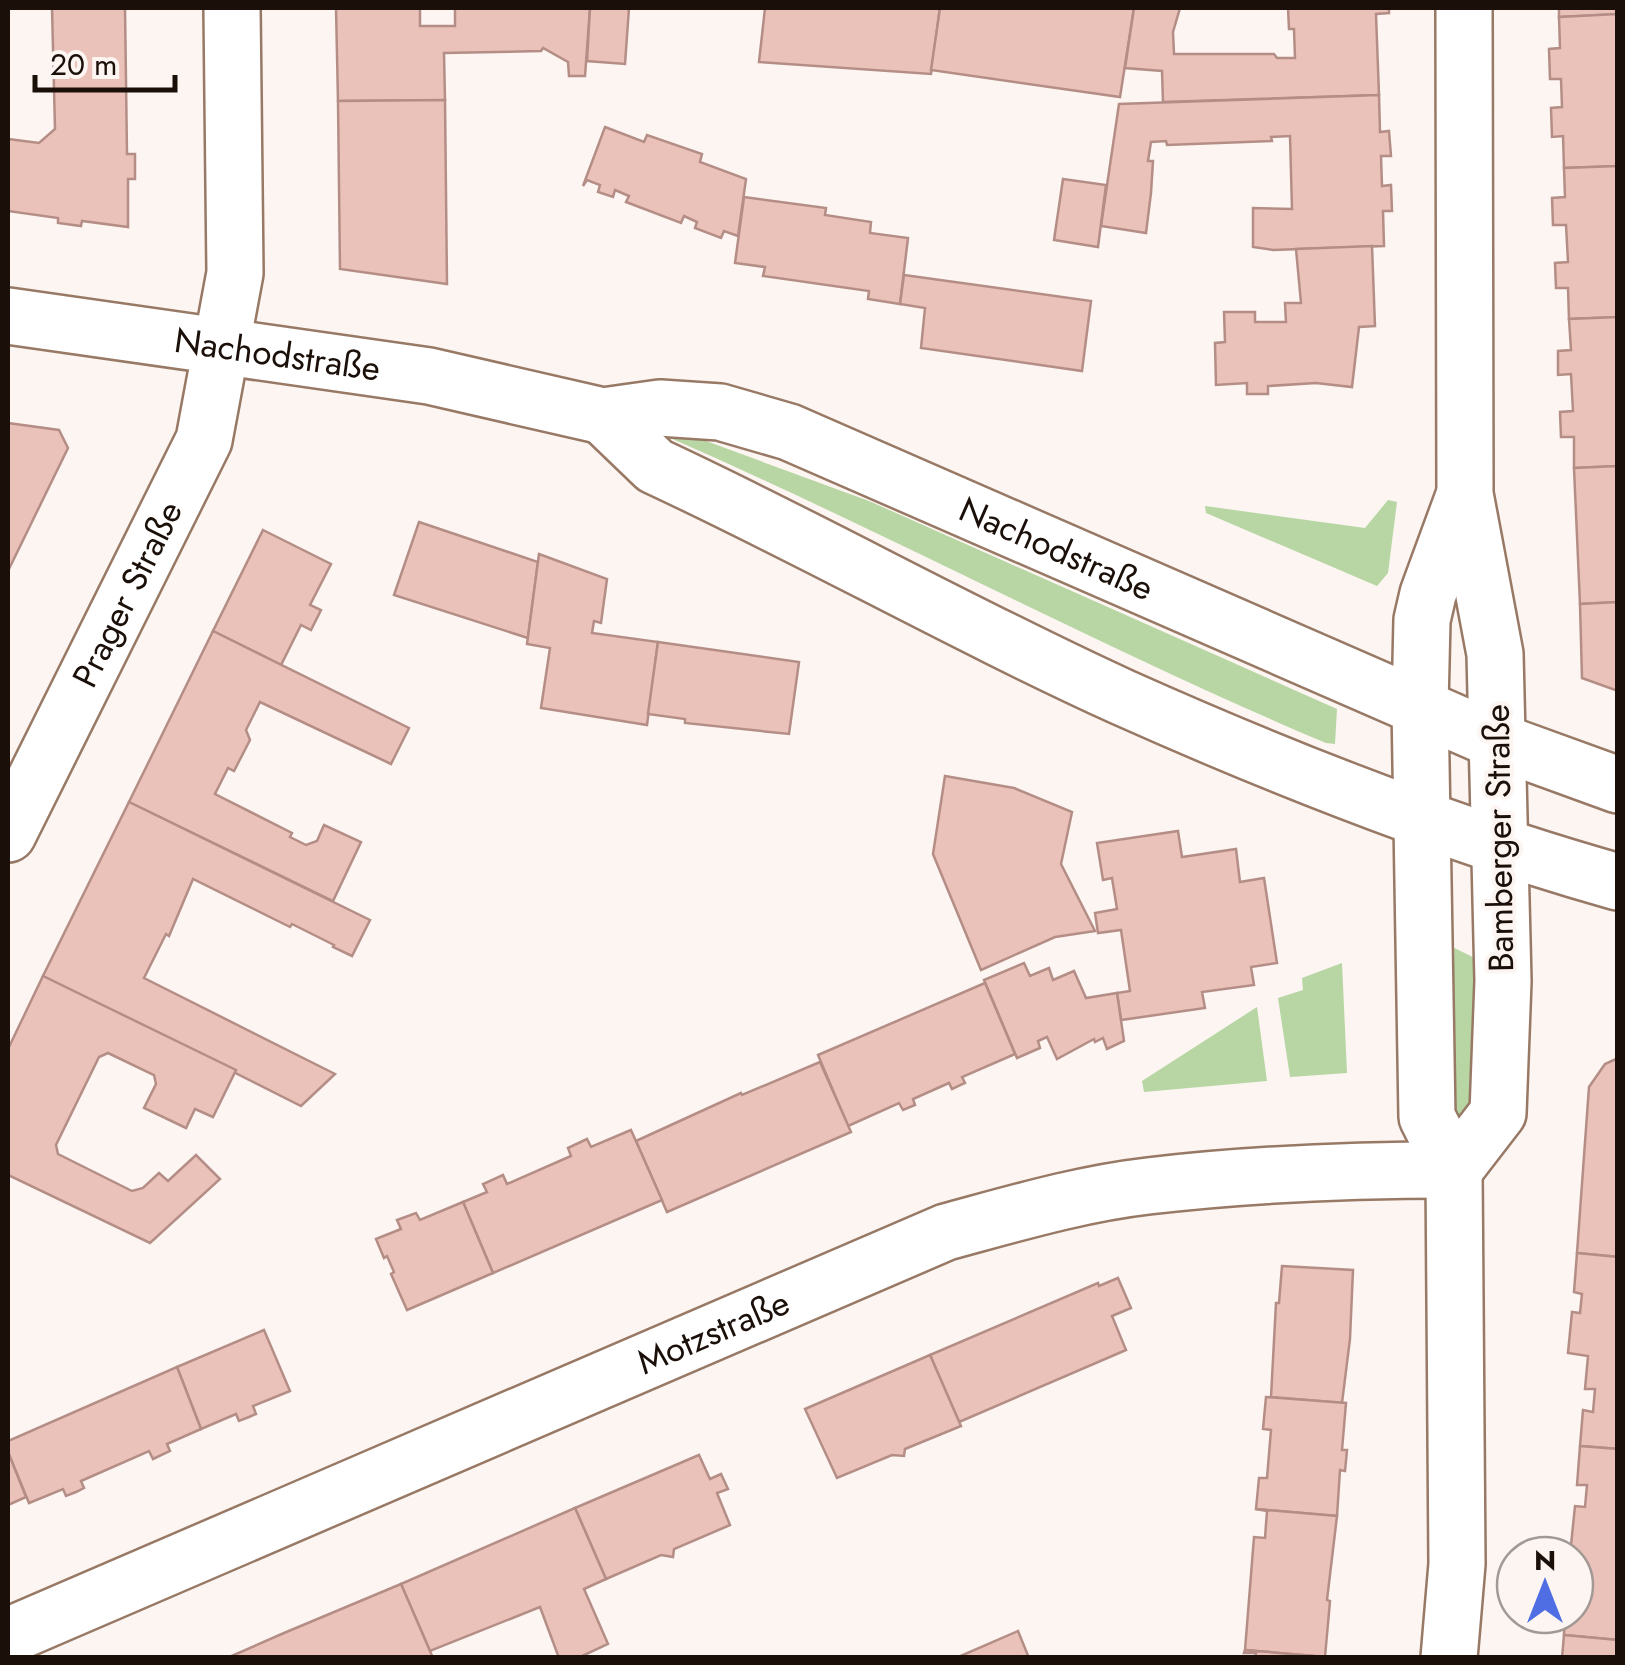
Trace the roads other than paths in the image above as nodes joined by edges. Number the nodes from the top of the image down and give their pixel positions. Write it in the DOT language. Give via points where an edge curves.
graph roads {
  1 [pos="232,8"];
  2 [pos="1464,8"];
  3 [pos="8,316"];
  4 [pos="221,346"];
  5 [pos="604,416"];
  6 [pos="1466,494"];
  7 [pos="1420,705"];
  8 [pos="1497,740"];
  9 [pos="1618,785"];
  10 [pos="1424,820"];
  11 [pos="8,834"];
  12 [pos="1502,847"];
  13 [pos="1618,882"];
  14 [pos="1454,1170"];
  15 [pos="8,1636"];
  16 [pos="1449,1658"];
  1 -- 4 [label="street, Prager Straße" via="235,273"];
  2 -- 6 [label="street, Bamberger Straße"];
  3 -- 4 [label="street, Nachodstraße"];
  4 -- 5 [label="street, Nachodstraße" via="429,376"];
  4 -- 11 [label="street, Prager Straße" via="204,440"];
  5 -- 7 [label="street, Nachodstraße" via="660,408 720,412 789,432"];
  5 -- 10 [label="street" via="654,466 1121,696"];
  6 -- 7 [label="street, Bamberger Straße" via="1422,620"];
  6 -- 8 [label="street, Bamberger Straße" via="1495,654"];
  7 -- 8 [label="street, Nachodstraße"];
  7 -- 10 [label="street, Bamberger Straße"];
  8 -- 9 [label="street, Nachodstraße"];
  8 -- 12 [label="street, Bamberger Straße"];
  10 -- 12 [label="street"];
  10 -- 14 [label="street, Bamberger Straße" via="1427,1116"];
  12 -- 13 [label="street"];
  12 -- 14 [label="street, Bamberger Straße" via="1498,1112"];
  14 -- 15 [label="street, Motzstraße" via="1147,1186 946,1232"];
  14 -- 16 [label="street, Bamberger Straße" via="1457,1564"];
}
